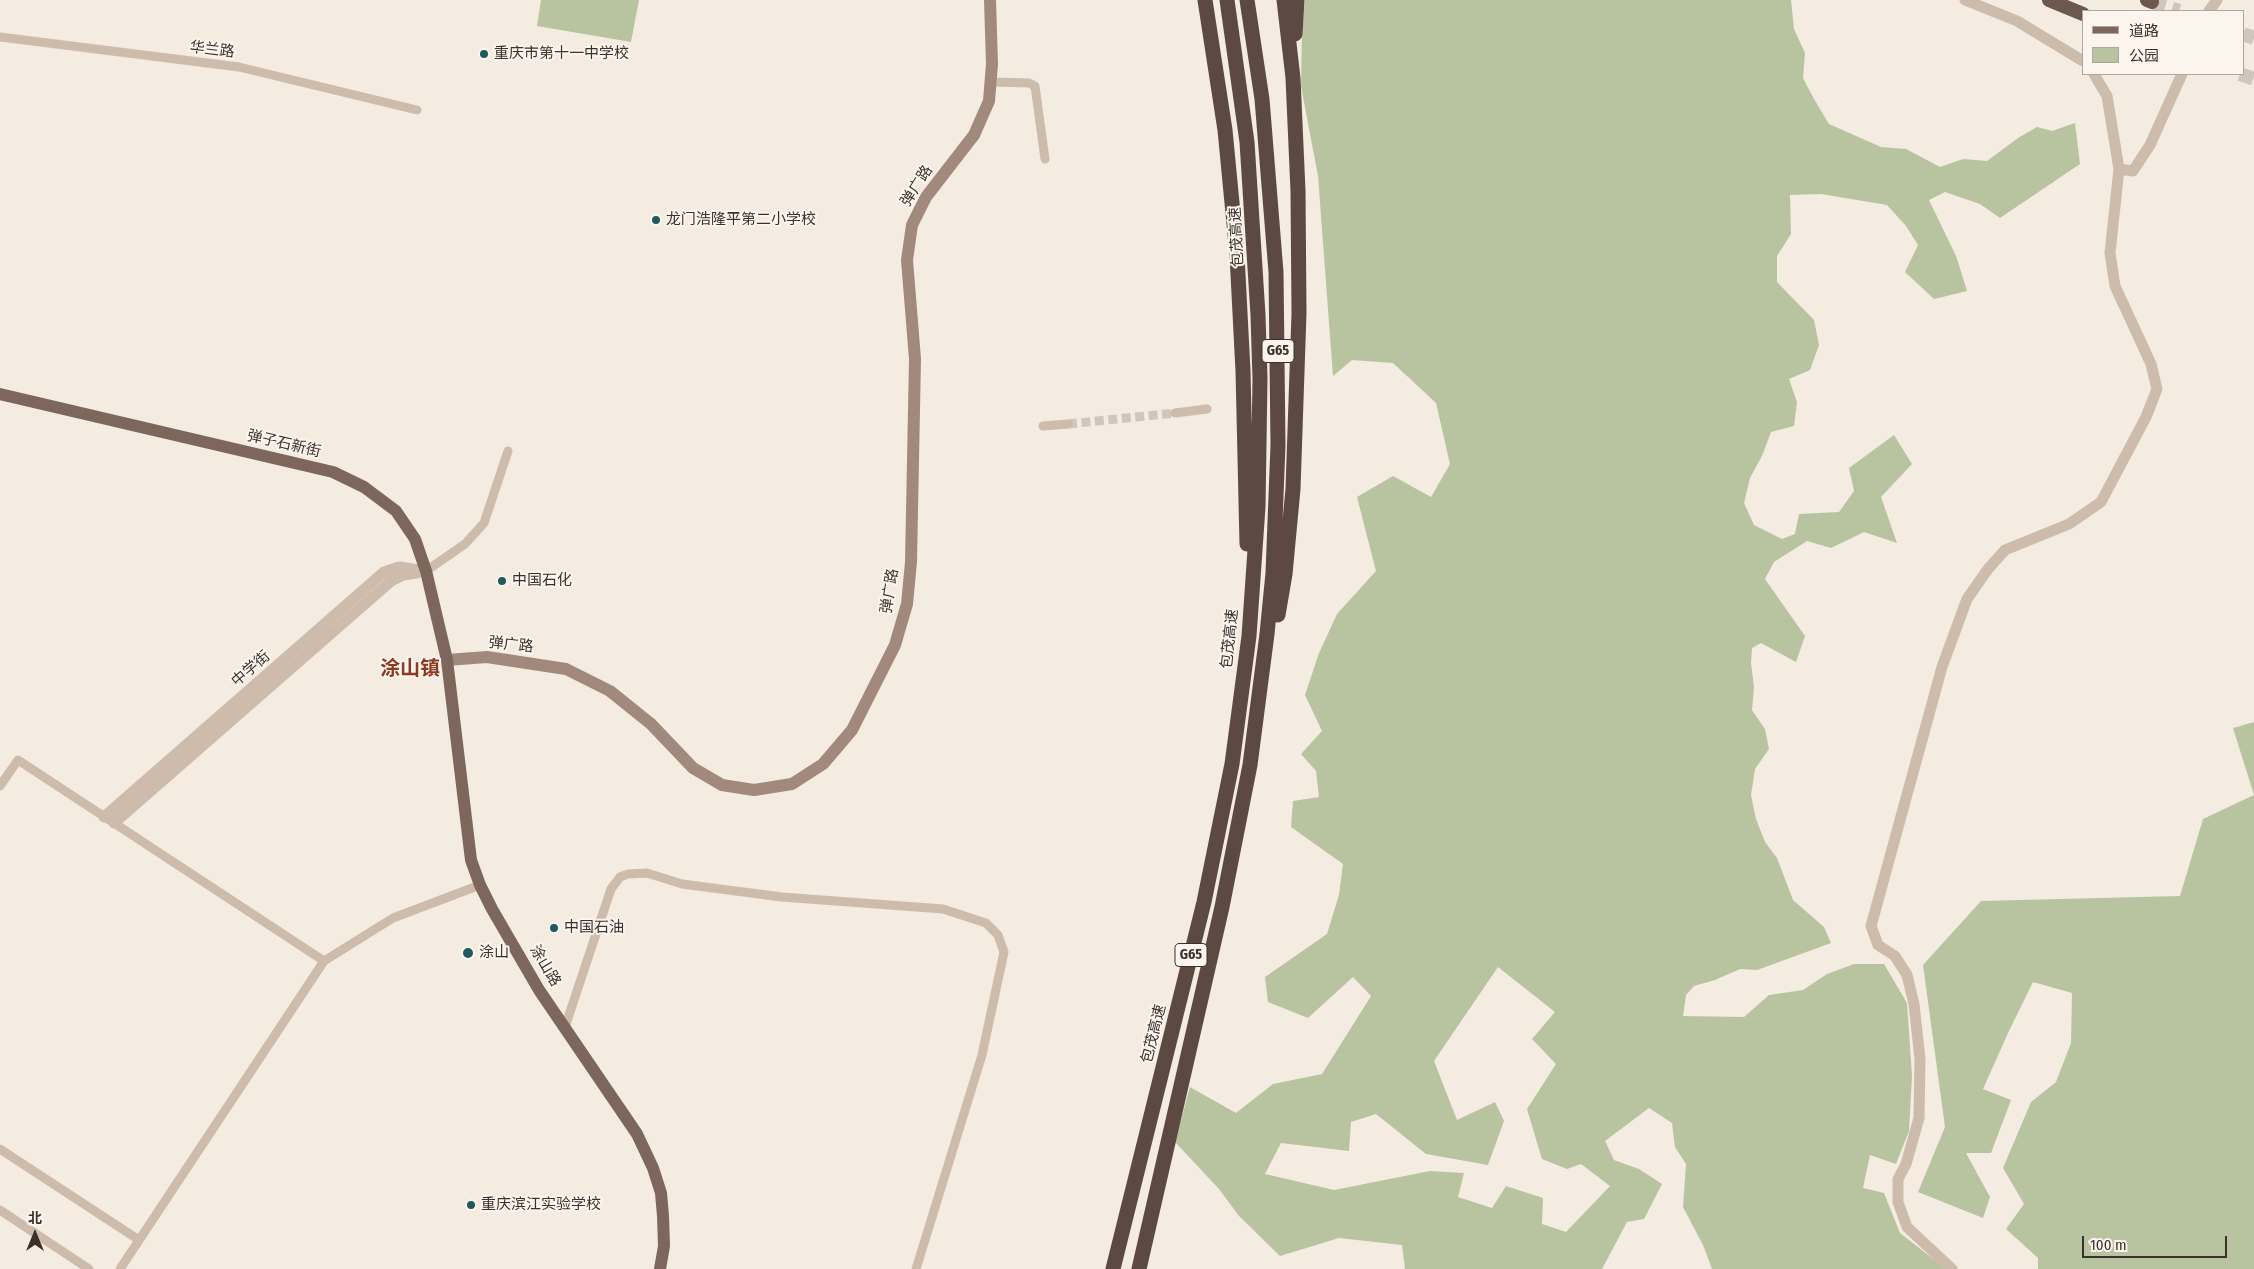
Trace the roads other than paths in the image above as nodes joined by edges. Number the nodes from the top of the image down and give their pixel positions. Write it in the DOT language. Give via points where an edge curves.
graph roads {
  1 [pos="990,0"];
  2 [pos="1204,0"];
  3 [pos="1227,0"];
  4 [pos="1247,0"];
  5 [pos="1284,0"];
  6 [pos="1297,0"];
  7 [pos="1965,0"];
  8 [pos="2049,0"];
  9 [pos="2082,14"];
  10 [pos="0,37"];
  11 [pos="2082,61"];
  12 [pos="2095,75"];
  13 [pos="2182,75"];
  14 [pos="1293,78"];
  15 [pos="991,82"];
  16 [pos="417,110"];
  17 [pos="1045,159"];
  18 [pos="2119,169"];
  19 [pos="0,394"];
  20 [pos="1207,409"];
  21 [pos="1175,412"];
  22 [pos="1068,424"];
  23 [pos="1043,426"];
  24 [pos="508,451"];
  25 [pos="426,571"];
  26 [pos="1249,636"];
  27 [pos="447,660"];
  28 [pos="1259,702"];
  29 [pos="0,786"];
  30 [pos="109,820"];
  31 [pos="480,885"];
  32 [pos="324,961"];
  33 [pos="565,1027"];
  34 [pos="0,1149"];
  35 [pos="0,1210"];
  36 [pos="138,1240"];
  37 [pos="89,1269"];
  38 [pos="120,1269"];
  39 [pos="660,1269"];
  40 [pos="916,1269"];
  41 [pos="1113,1269"];
  42 [pos="1139,1269"];
  43 [pos="1952,1269"];
  1 -- 15 [label="main road, 弹广路"];
  2 -- 26 [label="highway" via="1225,130 1233,207 1241,324"];
  3 -- 26 [label="highway, 包茂高速 / G65" via="1248,151 1258,315 1258,507"];
  4 -- 28 [label="highway, G65" via="1262,99 1270,186 1278,358 1276,522"];
  5 -- 14 [label="highway"];
  6 -- 14 [label="highway"];
  7 -- 11 [label="street" via="2016,21"];
  8 -- 9 [label="highway"];
  10 -- 16 [label="street, 华兰路" via="238,67"];
  12 -- 18 [label="street" via="2108,96"];
  13 -- 18 [label="street" via="2150,145 2133,171"];
  14 -- 28 [label="highway" via="1299,265 1294,480 1285,574"];
  15 -- 17 [label="street" via="1035,86"];
  15 -- 27 [label="main road, 弹广路" via="989,101 974,134 926,197 912,225 907,260 915,359 911,562 907,604 895,645 852,730 823,764 792,784 754,790 722,785 693,768 650,724 610,691 566,669 487,657"];
  18 -- 43 [label="street" via="2110,253 2115,286 2151,364 2156,389 2146,417 2101,502 2069,524 2005,550 1988,568 1967,600 1942,667 1871,926 1878,945 1895,956 1907,975 1920,1059 1919,1118 1906,1164 1898,1179 1898,1202 1907,1227"];
  19 -- 25 [label="main road, 弹子石新街" via="333,472 364,487 396,511 415,539"];
  20 -- 21 [label="street"];
  22 -- 23 [label="street"];
  24 -- 25 [label="street" via="484,523 465,544"];
  25 -- 27 [label="main road, 弹子石新街"];
  25 -- 30 [label="street, 中学街" via="399,567 384,572"];
  26 -- 41 [label="highway, 包茂高速 / G65" via="1232,764 1204,902"];
  27 -- 31 [label="main road, 涂山路" via="471,860"];
  28 -- 42 [label="highway, G65" via="1222,907"];
  29 -- 30 [label="street" via="18,760"];
  30 -- 32 [label="street"];
  31 -- 32 [label="street" via="393,918"];
  31 -- 33 [label="main road, 涂山路" via="539,990"];
  32 -- 36 [label="street"];
  33 -- 39 [label="main road, 涂山路" via="637,1134 653,1168 661,1192 663,1216 664,1246"];
  33 -- 40 [label="street" via="611,889 620,877 628,874 647,873 682,884 782,897 943,909 986,923 998,935 1004,952 982,1055"];
  34 -- 36 [label="street"];
  35 -- 37 [label="street"];
  36 -- 38 [label="street"];
}
